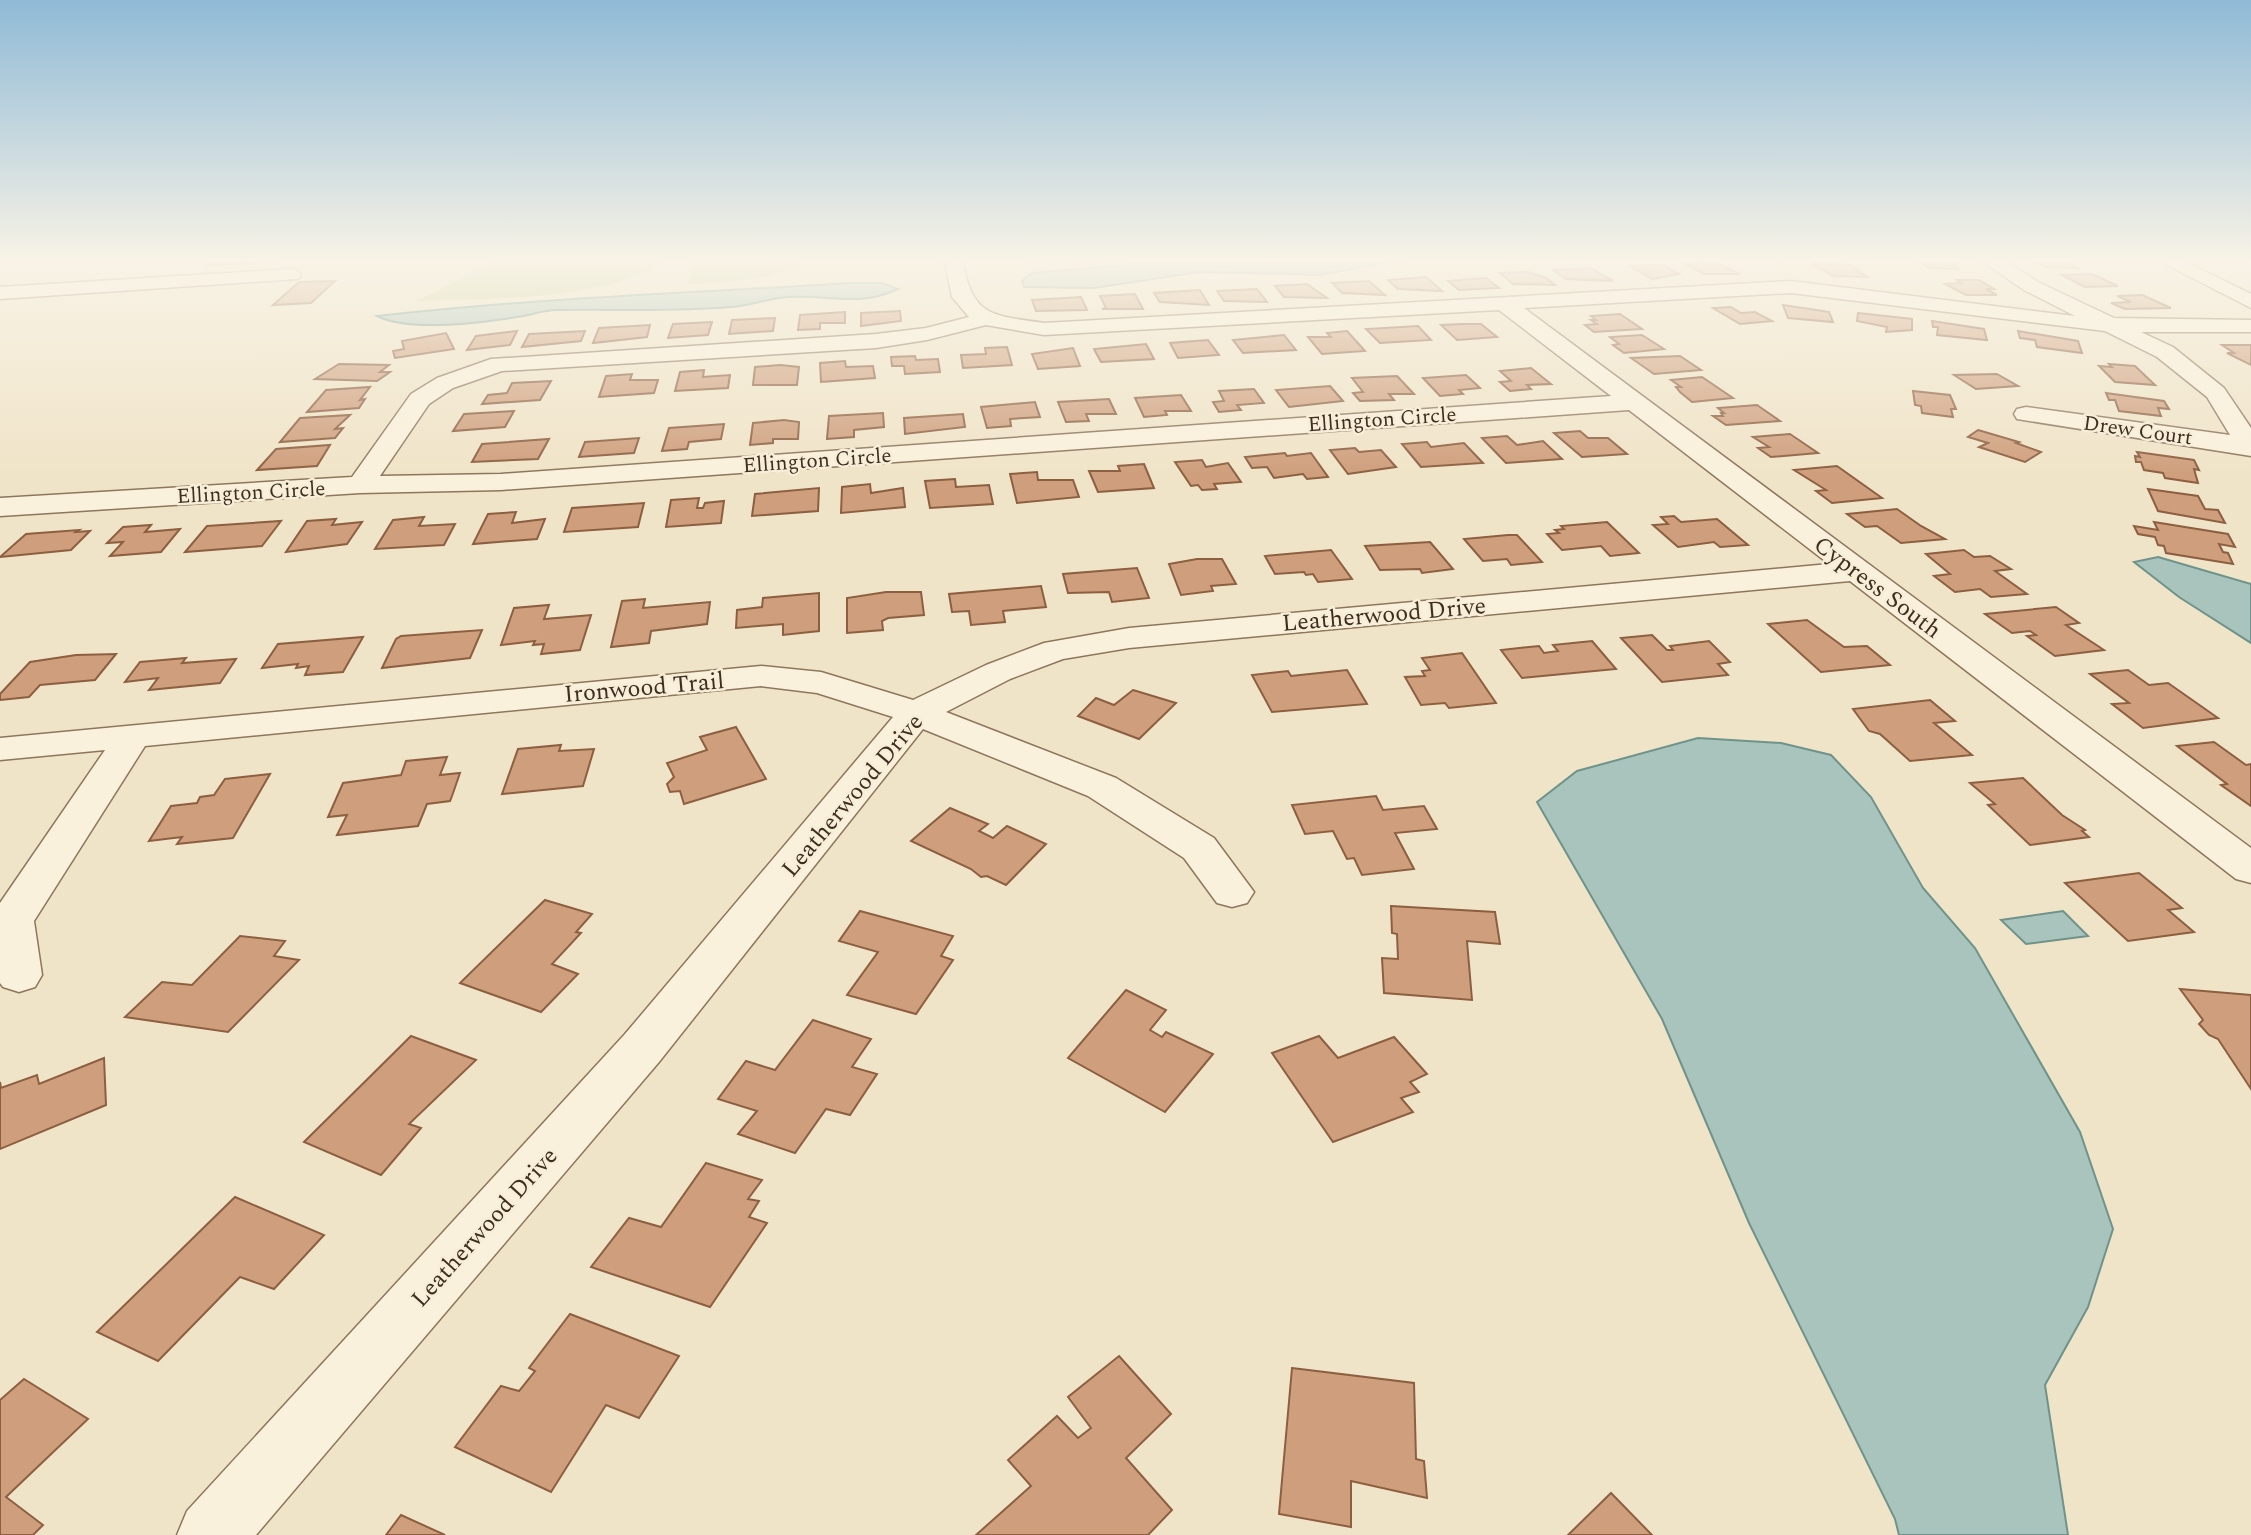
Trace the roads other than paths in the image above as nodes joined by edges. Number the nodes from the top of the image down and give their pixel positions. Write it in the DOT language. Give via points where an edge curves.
graph roads {
  1 [pos="940,331"];
  2 [pos="1541,331"];
  3 [pos="2126,331"];
  4 [pos="1633,402"];
  5 [pos="2026,414"];
  6 [pos="2250,447"];
  7 [pos="360,485"];
  8 [pos="0,507"];
  9 [pos="1857,571"];
  10 [pos="916,713"];
  11 [pos="134,735"];
  12 [pos="0,749"];
  13 [pos="2251,869"];
  14 [pos="1232,892"];
  15 [pos="19,975"];
  16 [pos="211,1535"];
  1 -- 7 [label="street" via="876,341 499,364 462,361 429,373 428,379 445,383 421,400"];
  2 -- 4 [label="street, Cypress South"];
  3 -- 6 [label="street" via="2202,379"];
  4 -- 7 [label="street, Ellington Circle" via="500,482"];
  4 -- 9 [label="street, Cypress South"];
  5 -- 6 [label="street, Drew Court"];
  7 -- 8 [label="street, Ellington Circle"];
  9 -- 10 [label="street, Leatherwood Drive" via="1129,638 1056,650 998,672"];
  9 -- 13 [label="street, Cypress South"];
  10 -- 11 [label="street, Ironwood Trail" via="821,683 761,676"];
  10 -- 14 [label="street, Ironwood Trail" via="1102,787 1199,848"];
  10 -- 16 [label="street, Leatherwood Drive" via="642,1048"];
  11 -- 12 [label="street, Ironwood Trail"];
  11 -- 15 [label="street" via="12,919"];
}
